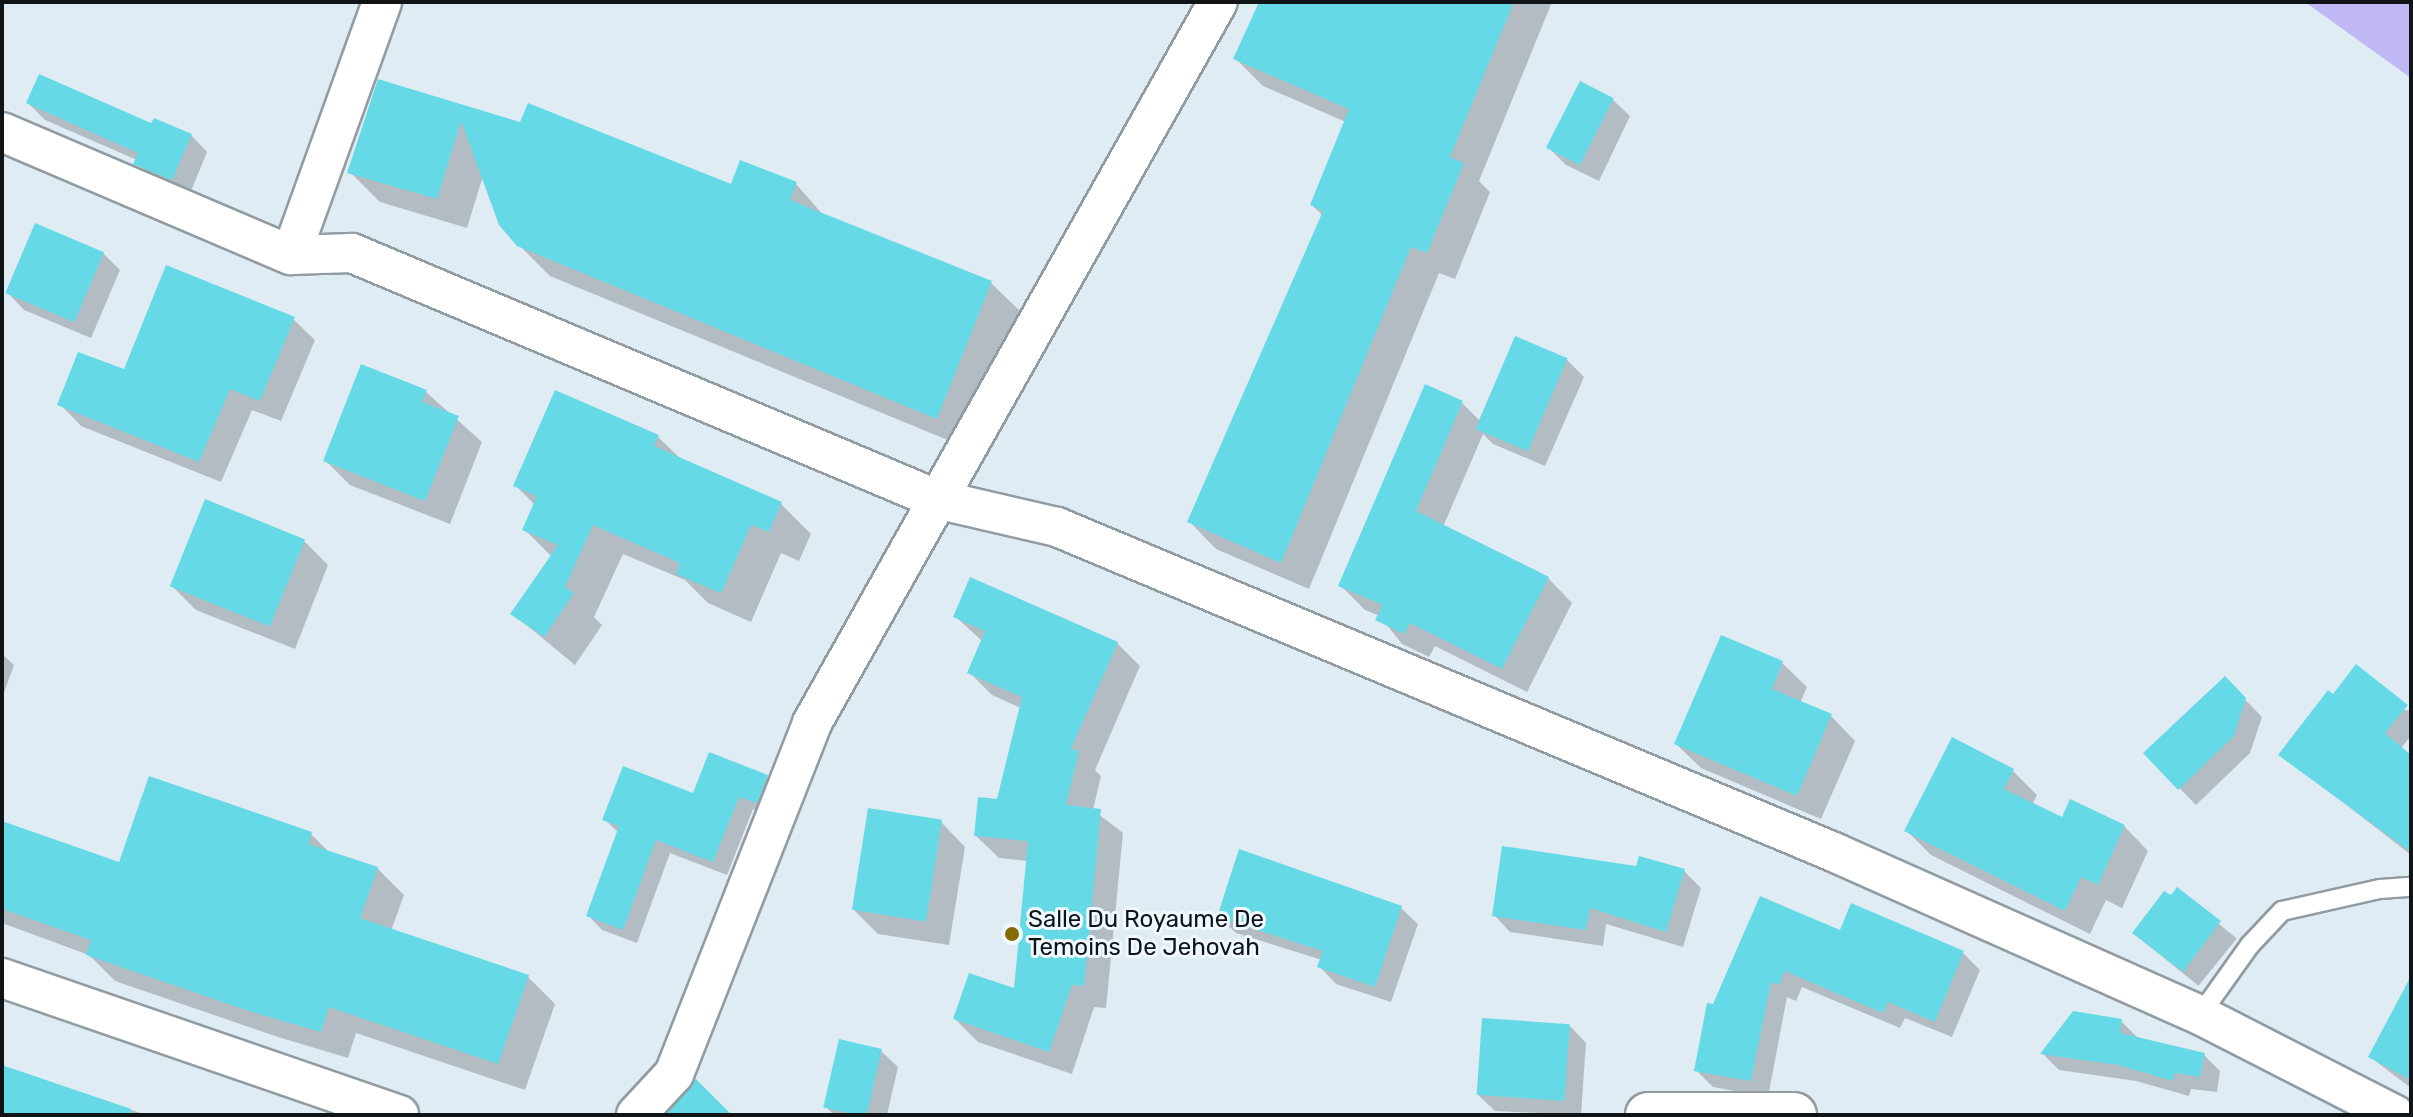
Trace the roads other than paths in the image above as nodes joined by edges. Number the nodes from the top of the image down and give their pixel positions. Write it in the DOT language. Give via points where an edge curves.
graph roads {
  1 [pos="382,2"];
  2 [pos="1218,2"];
  3 [pos="2,132"];
  4 [pos="291,255"];
  5 [pos="936,499"];
  6 [pos="2411,887"];
  7 [pos="2,978"];
  8 [pos="2200,1015"];
  9 [pos="399,1115"];
  10 [pos="636,1115"];
  11 [pos="1648,1115"];
  12 [pos="1794,1115"];
  13 [pos="2395,1115"];
  1 -- 4 [label="street"];
  2 -- 5 [label="street"];
  3 -- 4 [label="street"];
  4 -- 5 [label="street" via="352,253"];
  5 -- 8 [label="street" via="1057,527 1836,853"];
  5 -- 10 [label="street" via="812,723 674,1074"];
  6 -- 8 [label="lane" via="2282,911 2250,945"];
  7 -- 9 [label="street"];
  8 -- 13 [label="street"];
  11 -- 12 [label="highway"];
}
